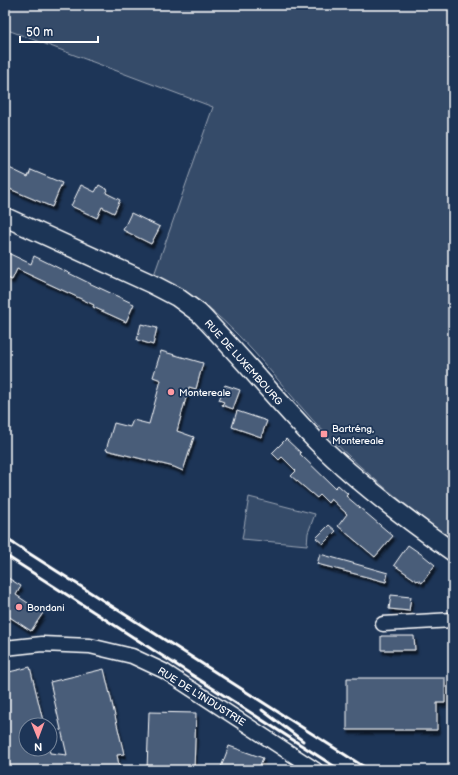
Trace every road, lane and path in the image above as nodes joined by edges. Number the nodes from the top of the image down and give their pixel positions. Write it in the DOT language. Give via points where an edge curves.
graph roads {
  1 [pos="5,217"];
  2 [pos="453,552"];
  3 [pos="453,620"];
  4 [pos="383,624"];
  5 [pos="5,648"];
  6 [pos="316,770"];
  1 -- 2 [label="main road, RUE DE LUXEMBOURG" via="152,284 199,312 318,443 408,521"];
  3 -- 4 [label="street"];
  5 -- 6 [label="street, RUE DE L'INDUSTRIE" via="42,644 90,646 132,656 164,670"];
}
